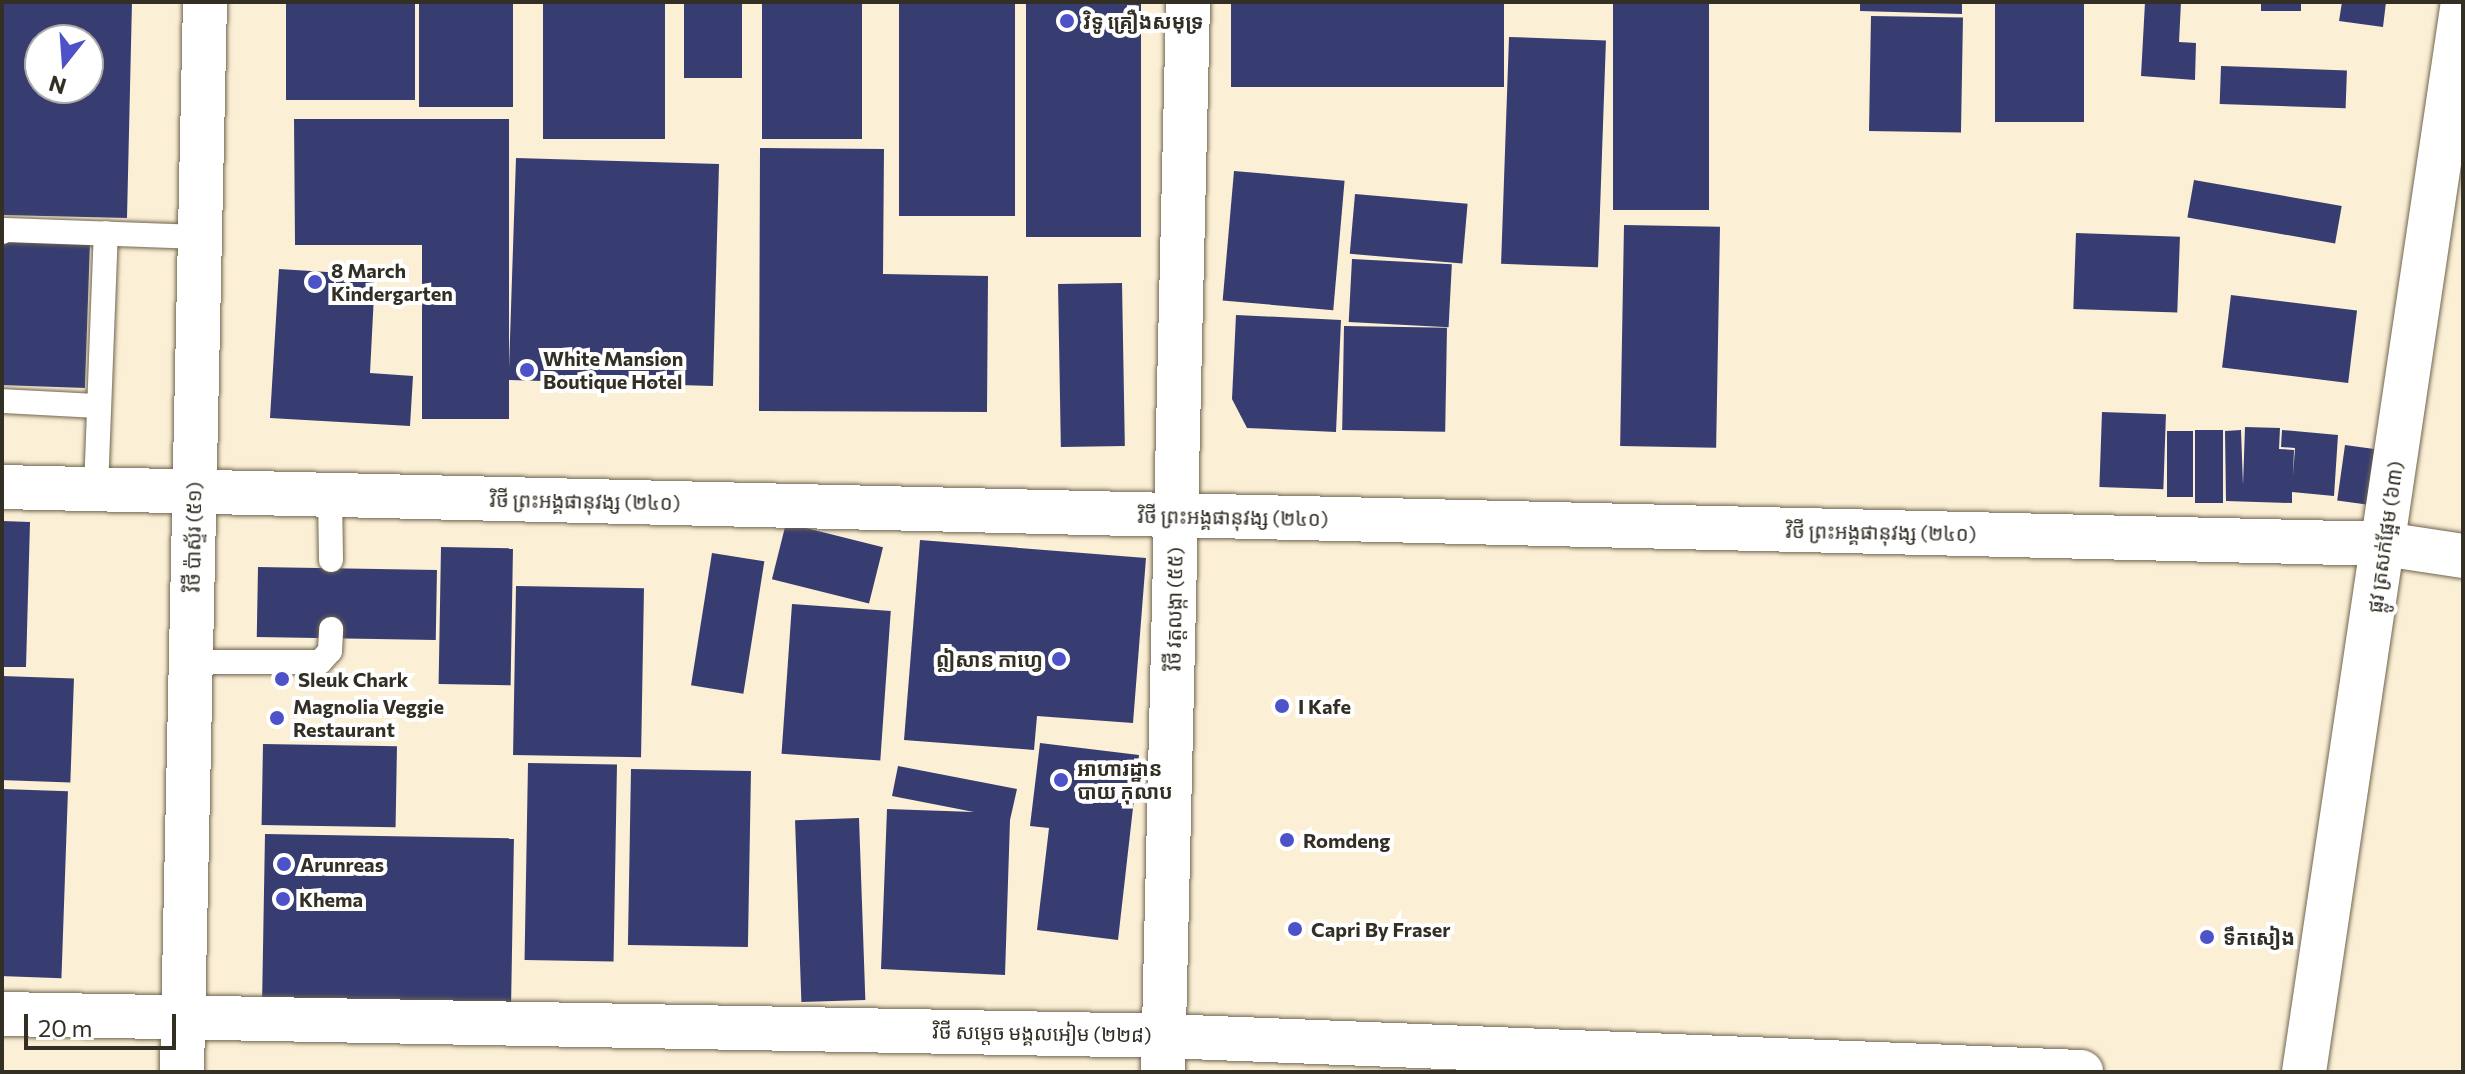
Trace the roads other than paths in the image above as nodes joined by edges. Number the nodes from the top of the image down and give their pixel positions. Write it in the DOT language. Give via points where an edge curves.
graph roads {
  1 [pos="205,2"];
  2 [pos="1188,2"];
  3 [pos="2463,2"];
  4 [pos="2,232"];
  5 [pos="106,233"];
  6 [pos="200,237"];
  7 [pos="2,401"];
  8 [pos="99,406"];
  9 [pos="2,487"];
  10 [pos="96,489"];
  11 [pos="194,491"];
  12 [pos="330,495"];
  13 [pos="1176,515"];
  14 [pos="2384,544"];
  15 [pos="2463,556"];
  16 [pos="331,560"];
  17 [pos="331,629"];
  18 [pos="191,662"];
  19 [pos="2,1014"];
  20 [pos="183,1018"];
  21 [pos="1163,1054"];
  22 [pos="182,1072"];
  23 [pos="2081,1072"];
  24 [pos="2304,1072"];
  1 -- 6 [label="street, វិថី ប៉ាស្ទ័រ (៥១)"];
  2 -- 13 [label="street, វិថី វត្តលង្កា (៥៥)"];
  3 -- 14 [label="street, ផ្លូវ ត្រសក់ផ្អែម (៦៣)"];
  4 -- 5 [label="lane"];
  5 -- 6 [label="lane"];
  5 -- 8 [label="lane"];
  6 -- 11 [label="street, វិថី ប៉ាស្ទ័រ (៥១)"];
  7 -- 8 [label="lane"];
  8 -- 10 [label="lane"];
  9 -- 10 [label="street, វិថី ព្រះអង្គផានុវង្ស (២៤០)"];
  10 -- 11 [label="street, វិថី ព្រះអង្គផានុវង្ស (២៤០)"];
  11 -- 12 [label="street, វិថី ព្រះអង្គផានុវង្ស (២៤០)"];
  11 -- 18 [label="street, វិថី ប៉ាស្ទ័រ (៥១)"];
  12 -- 13 [label="street, វិថី ព្រះអង្គផានុវង្ស (២៤០)"];
  12 -- 16 [label="lane"];
  13 -- 14 [label="street, វិថី ព្រះអង្គផានុវង្ស (២៤០)"];
  13 -- 21 [label="street, វិថី វត្តលង្កា (៥៥)"];
  14 -- 15 [label="street, វិថី ព្រះអង្គផានុវង្ស (២៤០)"];
  14 -- 24 [label="street, ផ្លូវ ត្រសក់ផ្អែម (៦៣)"];
  17 -- 18 [label="lane" via="330,651 320,662"];
  18 -- 20 [label="street, វិថី ប៉ាស្ទ័រ (៥១)"];
  19 -- 20 [label="street, វិថី សម្តេច មង្គលអៀម (២២៨)"];
  20 -- 21 [label="street, វិថី សម្តេច មង្គលអៀម (២២៨)"];
  20 -- 22 [label="street, វិថី ប៉ាស្ទ័រ (៥១)"];
  21 -- 23 [label="street, វិថី សម្តេច មង្គលអៀម (២២៨)"];
}
